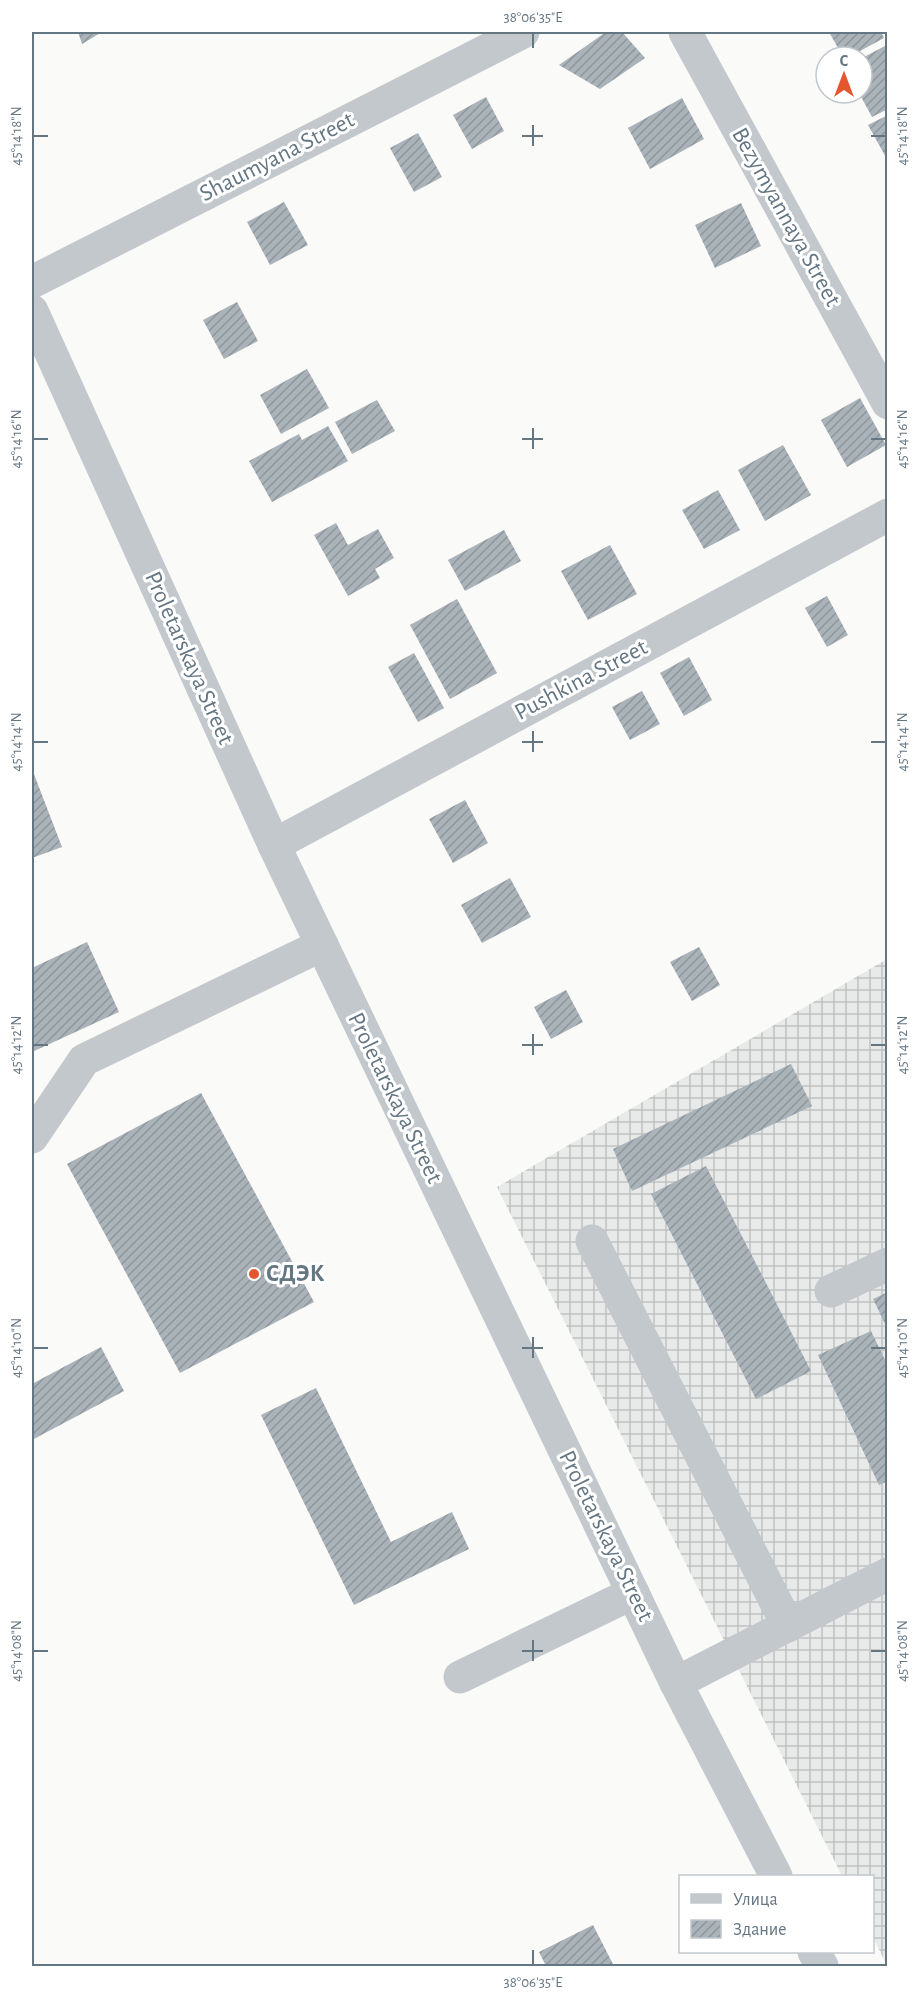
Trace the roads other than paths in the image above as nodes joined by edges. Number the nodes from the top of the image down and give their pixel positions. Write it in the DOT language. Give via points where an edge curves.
graph roads {
  1 [pos="523,32"];
  2 [pos="685,32"];
  3 [pos="32,282"];
  4 [pos="32,311"];
  5 [pos="888,403"];
  6 [pos="888,516"];
  7 [pos="274,845"];
  8 [pos="322,945"];
  9 [pos="32,1137"];
  10 [pos="592,1240"];
  11 [pos="888,1264"];
  12 [pos="831,1291"];
  13 [pos="888,1574"];
  14 [pos="633,1593"];
  15 [pos="788,1626"];
  16 [pos="460,1677"];
  17 [pos="676,1683"];
  18 [pos="775,1875"];
  1 -- 3 [label="street, Shaumyana Street"];
  2 -- 5 [label="street, Bezymyannaya Street"];
  4 -- 7 [label="street, Proletarskaya Street"];
  6 -- 7 [label="street, Pushkina Street"];
  7 -- 8 [label="street, Proletarskaya Street"];
  8 -- 9 [label="street" via="84,1060"];
  8 -- 14 [label="street, Proletarskaya Street"];
  10 -- 15 [label="street"];
  11 -- 12 [label="street"];
  13 -- 15 [label="street"];
  14 -- 16 [label="street"];
  14 -- 17 [label="street, Proletarskaya Street"];
  15 -- 17 [label="street"];
  17 -- 18 [label="street, Proletarskaya Street"];
}
